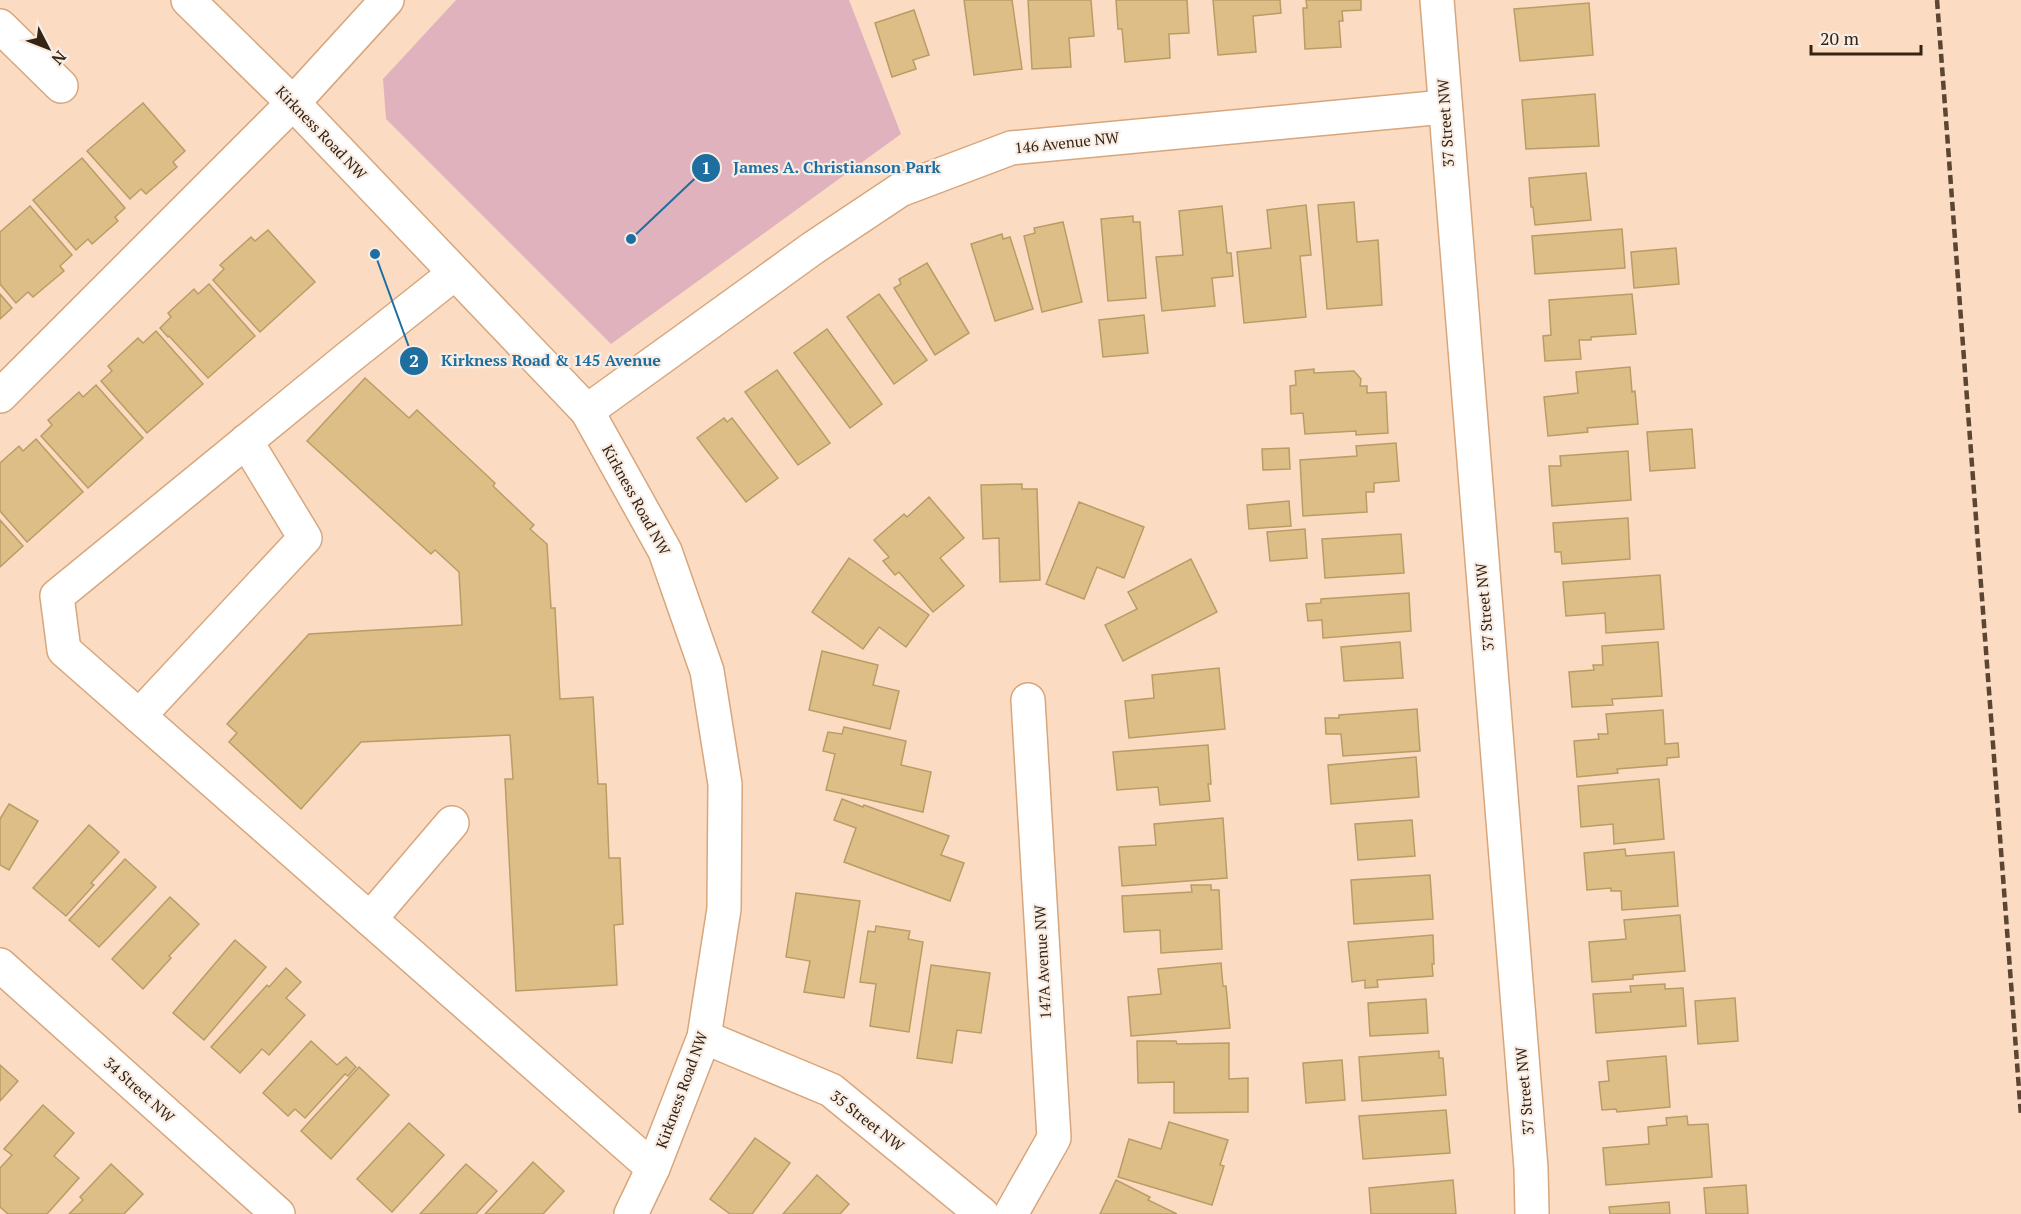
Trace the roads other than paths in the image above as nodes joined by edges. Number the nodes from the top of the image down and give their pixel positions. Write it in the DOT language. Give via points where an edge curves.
graph roads {
  1 [pos="188,0"];
  2 [pos="387,0"];
  3 [pos="1437,0"];
  4 [pos="0,26"];
  5 [pos="61,86"];
  6 [pos="293,104"];
  7 [pos="1444,107"];
  8 [pos="455,273"];
  9 [pos="0,396"];
  10 [pos="587,411"];
  11 [pos="246,441"];
  12 [pos="1028,700"];
  13 [pos="140,716"];
  14 [pos="452,823"];
  15 [pos="370,919"];
  16 [pos="0,965"];
  17 [pos="704,1037"];
  18 [pos="653,1168"];
  19 [pos="278,1214"];
  20 [pos="631,1214"];
  21 [pos="982,1214"];
  22 [pos="1011,1214"];
  23 [pos="1532,1214"];
  1 -- 6 [label="street, Kirkness Road NW"];
  2 -- 6 [label="street"];
  3 -- 7 [label="street, 37 Street NW"];
  4 -- 5 [label="street"];
  6 -- 8 [label="street, Kirkness Road NW"];
  6 -- 9 [label="street"];
  7 -- 10 [label="street, 146 Avenue NW" via="1011,148 900,190"];
  7 -- 23 [label="street, 37 Street NW"];
  8 -- 10 [label="street, Kirkness Road NW"];
  8 -- 11 [label="street"];
  10 -- 17 [label="street, Kirkness Road NW" via="666,551 707,671 725,784 724,897"];
  11 -- 13 [label="street" via="305,538"];
  11 -- 13 [label="street" via="57,596 64,650"];
  12 -- 22 [label="street, 147A Avenue NW" via="1054,1138"];
  13 -- 15 [label="street"];
  14 -- 15 [label="street"];
  15 -- 18 [label="street"];
  16 -- 19 [label="street, 34 Street NW"];
  17 -- 18 [label="street, Kirkness Road NW"];
  17 -- 21 [label="street, 35 Street NW" via="831,1090"];
  18 -- 20 [label="street, Kirkness Road NW"];
}
